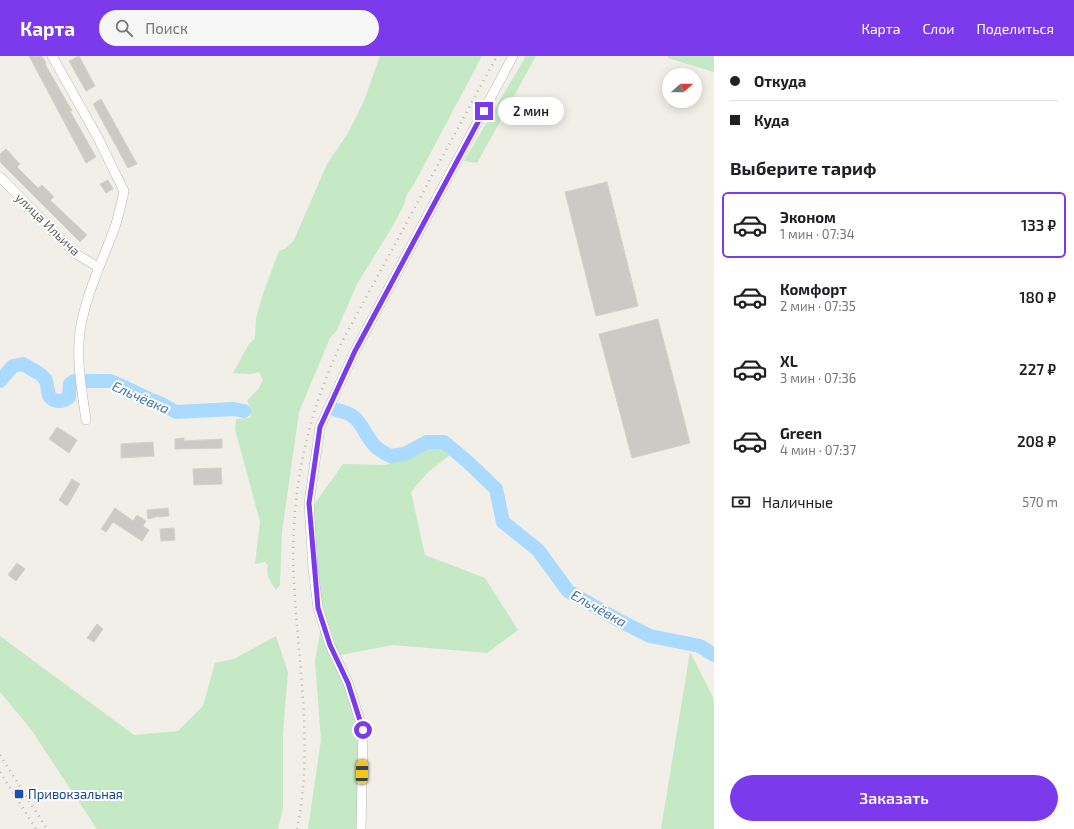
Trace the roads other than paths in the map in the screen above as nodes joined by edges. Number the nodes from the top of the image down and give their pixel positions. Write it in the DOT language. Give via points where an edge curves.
graph roads {
  1 [pos="52,56"];
  2 [pos="513,56"];
  3 [pos="0,177"];
  4 [pos="98,267"];
  5 [pos="86,420"];
  6 [pos="361,829"];
  1 -- 4 [label="street" via="97,136 124,191 116,224"];
  2 -- 6 [label="street" via="355,351 320,427 309,503 313,568 318,608 330,645 348,683 363,730"];
  3 -- 4 [label="street, улица Ильича" via="76,254"];
  4 -- 5 [label="street" via="80,333 80,372"];
}
